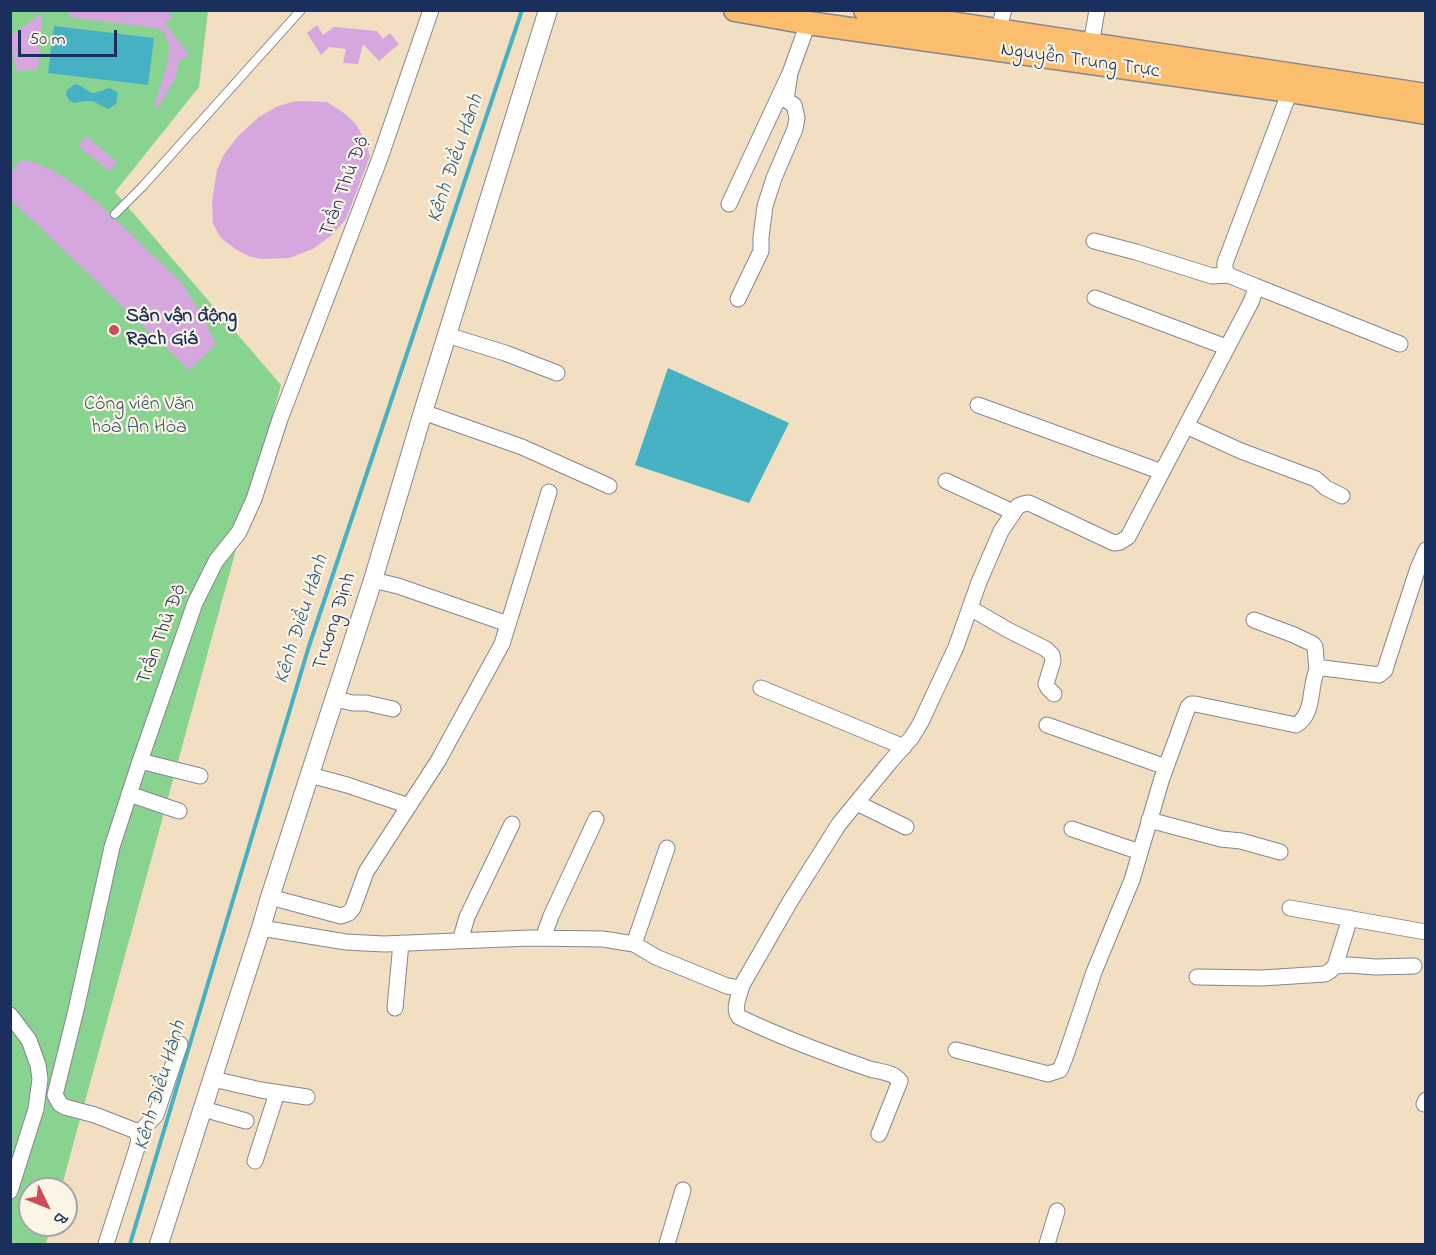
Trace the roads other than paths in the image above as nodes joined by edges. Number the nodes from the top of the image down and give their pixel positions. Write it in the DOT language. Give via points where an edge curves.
graph roads {
  1 [pos="301,10"];
  2 [pos="430,10"];
  3 [pos="548,10"];
  4 [pos="735,10"];
  5 [pos="865,10"];
  6 [pos="1097,10"];
  7 [pos="808,24"];
  8 [pos="999,30"];
  9 [pos="1091,45"];
  10 [pos="790,73"];
  11 [pos="1290,91"];
  12 [pos="1425,95"];
  13 [pos="1425,113"];
  14 [pos="729,204"];
  15 [pos="115,213"];
  16 [pos="1094,241"];
  17 [pos="1228,275"];
  18 [pos="1255,286"];
  19 [pos="738,298"];
  20 [pos="1095,298"];
  21 [pos="447,335"];
  22 [pos="1400,344"];
  23 [pos="1226,347"];
  24 [pos="557,373"];
  25 [pos="978,405"];
  26 [pos="423,412"];
  27 [pos="1186,426"];
  28 [pos="1162,472"];
  29 [pos="946,480"];
  30 [pos="609,486"];
  31 [pos="549,492"];
  32 [pos="1342,496"];
  33 [pos="1013,512"];
  34 [pos="1425,550"];
  35 [pos="373,580"];
  36 [pos="970,608"];
  37 [pos="1254,620"];
  38 [pos="508,624"];
  39 [pos="1317,670"];
  40 [pos="761,688"];
  41 [pos="1054,694"];
  42 [pos="335,699"];
  43 [pos="393,709"];
  44 [pos="1047,724"];
  45 [pos="904,747"];
  46 [pos="140,761"];
  47 [pos="1166,767"];
  48 [pos="200,776"];
  49 [pos="310,776"];
  50 [pos="129,794"];
  51 [pos="857,803"];
  52 [pos="409,806"];
  53 [pos="179,811"];
  54 [pos="596,819"];
  55 [pos="1149,820"];
  56 [pos="512,824"];
  57 [pos="906,827"];
  58 [pos="1072,829"];
  59 [pos="667,848"];
  60 [pos="1140,852"];
  61 [pos="1280,852"];
  62 [pos="270,897"];
  63 [pos="1290,908"];
  64 [pos="1350,918"];
  65 [pos="261,928"];
  66 [pos="1425,932"];
  67 [pos="543,938"];
  68 [pos="460,941"];
  69 [pos="401,943"];
  70 [pos="634,944"];
  71 [pos="1335,966"];
  72 [pos="1414,966"];
  73 [pos="1197,977"];
  74 [pos="742,985"];
  75 [pos="395,1008"];
  76 [pos="10,1015"];
  77 [pos="180,1044"];
  78 [pos="956,1050"];
  79 [pos="213,1079"];
  80 [pos="277,1093"];
  81 [pos="307,1097"];
  82 [pos="203,1109"];
  83 [pos="246,1121"];
  84 [pos="138,1134"];
  85 [pos="879,1134"];
  86 [pos="255,1161"];
  87 [pos="682,1190"];
  88 [pos="10,1191"];
  89 [pos="1057,1211"];
  90 [pos="106,1245"];
  91 [pos="159,1245"];
  92 [pos="668,1245"];
  93 [pos="1047,1245"];
  1 -- 15 [label="lane"];
  2 -- 46 [label="street, Trần Thủ Độ" via="380,158 280,419 254,499 239,532 216,561 195,603"];
  3 -- 21 [label="street, Trương Định"];
  4 -- 7 [label="main road, Nguyễn Trung Trực"];
  5 -- 8 [label="main road, Nguyễn Trung Trực"];
  6 -- 9 [label="street"];
  7 -- 8 [label="main road, Nguyễn Trung Trực"];
  7 -- 10 [label="street"];
  8 -- 9 [label="main road, Nguyễn Trung Trực"];
  8 -- 11 [label="main road, Nguyễn Trung Trực"];
  9 -- 12 [label="main road, Nguyễn Trung Trực"];
  10 -- 14 [label="street"];
  10 -- 19 [label="street" via="786,100 794,105 795,129 765,206 761,251"];
  11 -- 13 [label="main road, Nguyễn Trung Trực"];
  11 -- 17 [label="street" via="1225,263"];
  16 -- 17 [label="street" via="1212,276"];
  17 -- 18 [label="street"];
  18 -- 22 [label="street"];
  18 -- 23 [label="street" via="1251,302"];
  20 -- 23 [label="street"];
  21 -- 24 [label="street"];
  21 -- 26 [label="street, Trương Định"];
  23 -- 27 [label="street"];
  25 -- 28 [label="street"];
  26 -- 30 [label="street" via="522,447"];
  26 -- 35 [label="street, Trương Định"];
  27 -- 28 [label="street"];
  27 -- 32 [label="street" via="1316,479"];
  28 -- 33 [label="street" via="1128,537 1120,542 1114,543 1029,503"];
  29 -- 33 [label="street"];
  31 -- 38 [label="street"];
  33 -- 36 [label="street"];
  34 -- 39 [label="street" via="1385,670 1379,675"];
  35 -- 38 [label="street"];
  35 -- 42 [label="street, Trương Định"];
  36 -- 41 [label="street" via="1052,655 1046,684"];
  36 -- 45 [label="street" via="921,722"];
  37 -- 39 [label="street" via="1313,644"];
  38 -- 52 [label="street" via="502,644"];
  39 -- 47 [label="street" via="1305,717 1296,725 1191,704"];
  40 -- 45 [label="street"];
  42 -- 43 [label="street"];
  42 -- 49 [label="street, Trương Định"];
  44 -- 47 [label="street"];
  45 -- 51 [label="street"];
  46 -- 48 [label="street"];
  46 -- 50 [label="street, Trần Thủ Độ"];
  47 -- 55 [label="street"];
  49 -- 52 [label="street"];
  49 -- 62 [label="street, Trương Định"];
  50 -- 53 [label="street"];
  50 -- 84 [label="street, Trần Thủ Độ" via="112,847 55,1095 65,1107"];
  51 -- 57 [label="street"];
  51 -- 74 [label="street" via="819,854"];
  52 -- 62 [label="street" via="366,872 350,913 340,916"];
  54 -- 67 [label="street"];
  55 -- 60 [label="street"];
  55 -- 61 [label="street"];
  56 -- 68 [label="street" via="467,917"];
  58 -- 60 [label="street"];
  59 -- 70 [label="street"];
  60 -- 78 [label="street" via="1060,1070 1048,1074"];
  62 -- 65 [label="street, Trương Định"];
  63 -- 64 [label="street"];
  64 -- 66 [label="street"];
  64 -- 71 [label="street"];
  65 -- 69 [label="street" via="346,942"];
  65 -- 79 [label="street, Trương Định"];
  67 -- 68 [label="street"];
  67 -- 70 [label="street"];
  68 -- 69 [label="street"];
  69 -- 75 [label="street"];
  70 -- 74 [label="street" via="727,986"];
  71 -- 72 [label="street"];
  71 -- 73 [label="street" via="1325,974 1314,975"];
  74 -- 85 [label="street" via="736,1007 739,1017 900,1081"];
  76 -- 88 [label="street" via="29,1040 40,1079 36,1109"];
  77 -- 84 [label="street" via="156,1114"];
  79 -- 80 [label="street"];
  79 -- 82 [label="street, Trương Định"];
  80 -- 81 [label="street"];
  80 -- 86 [label="street"];
  82 -- 83 [label="street"];
  82 -- 91 [label="street, Trương Định"];
  84 -- 90 [label="street"];
  87 -- 92 [label="street"];
  89 -- 93 [label="street"];
}
